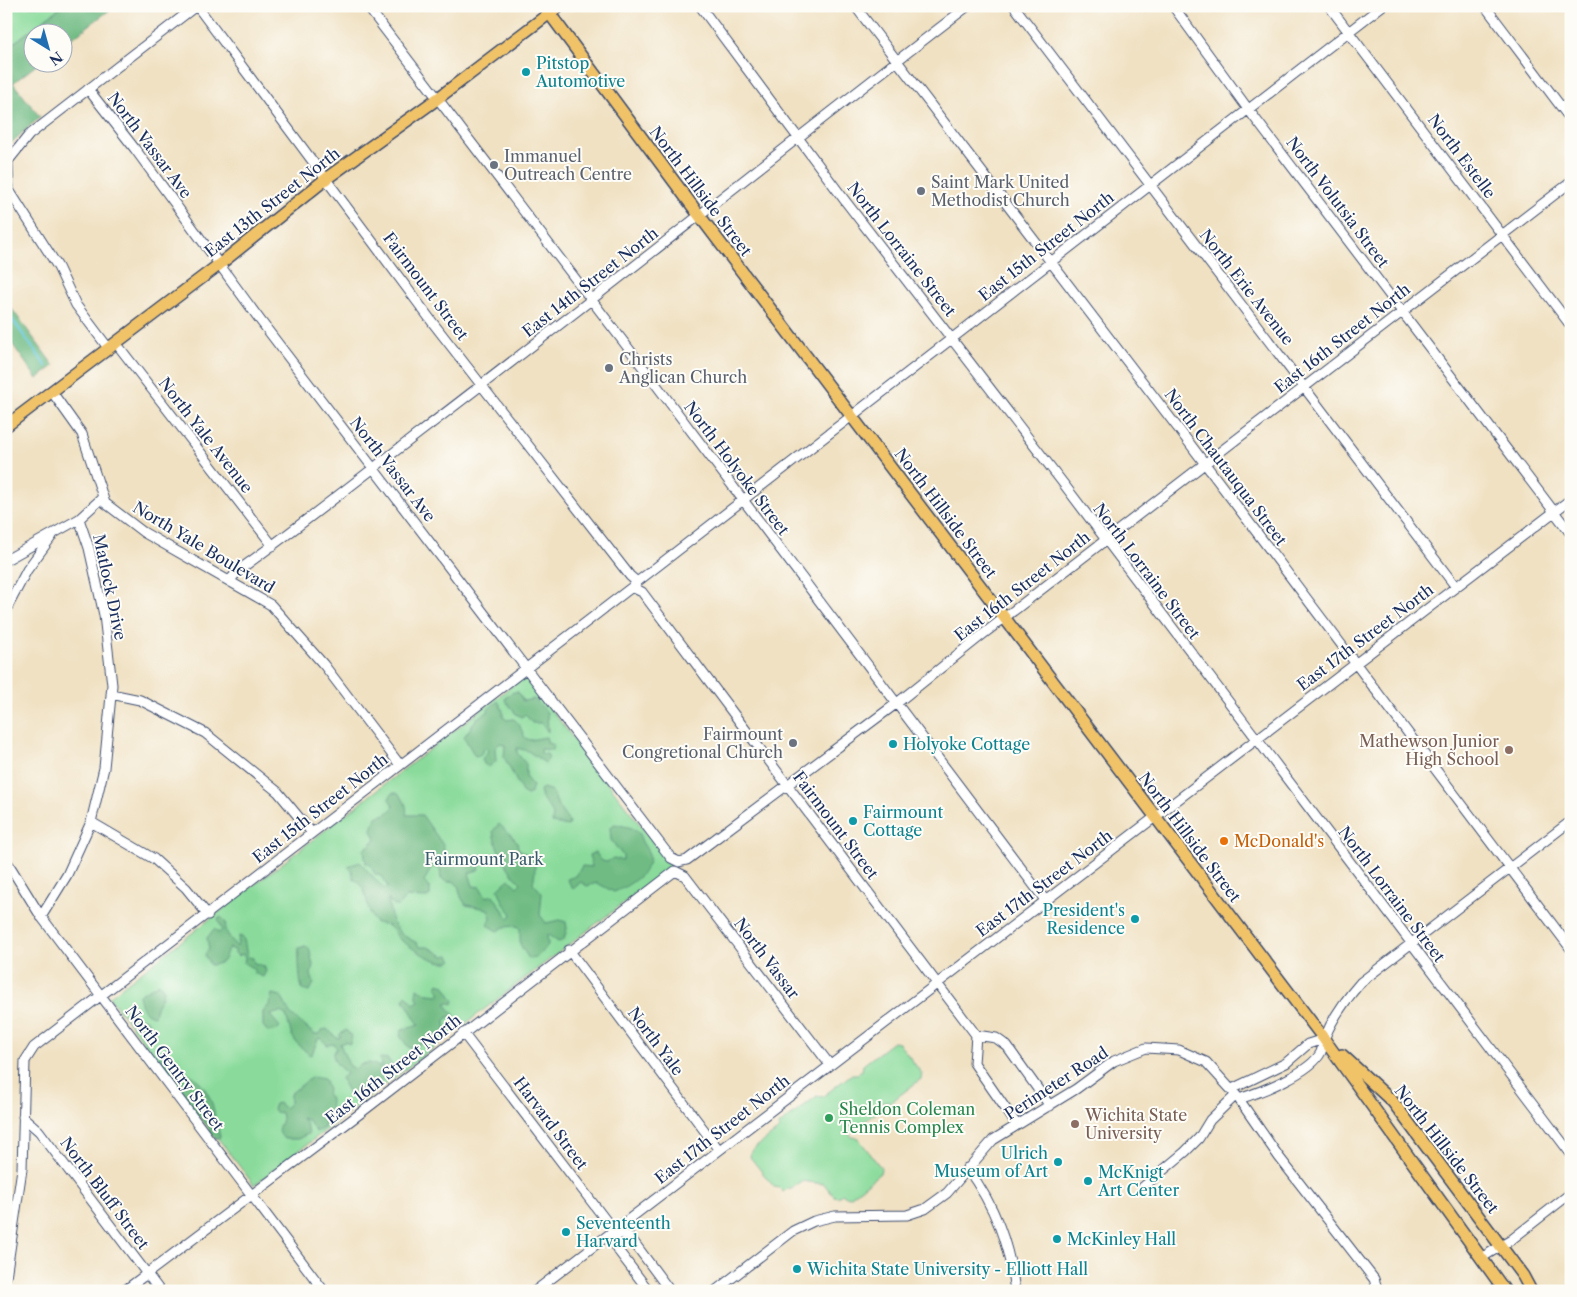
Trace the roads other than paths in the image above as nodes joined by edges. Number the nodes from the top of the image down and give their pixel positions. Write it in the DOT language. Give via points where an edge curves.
graph roads {
  1 [pos="196,6"];
  2 [pos="367,6"];
  3 [pos="700,6"];
  4 [pos="855,6"];
  5 [pos="968,6"];
  6 [pos="1014,6"];
  7 [pos="1173,6"];
  8 [pos="1329,6"];
  9 [pos="1382,6"];
  10 [pos="1485,6"];
  11 [pos="551,9"];
  12 [pos="1349,32"];
  13 [pos="897,60"];
  14 [pos="88,89"];
  15 [pos="437,99"];
  16 [pos="1248,108"];
  17 [pos="1571,120"];
  18 [pos="798,136"];
  19 [pos="328,178"];
  20 [pos="1571,182"];
  21 [pos="1149,185"];
  22 [pos="700,215"];
  23 [pos="1502,234"];
  24 [pos="1050,262"];
  25 [pos="220,264"];
  26 [pos="592,300"];
  27 [pos="1401,312"];
  28 [pos="1571,326"];
  29 [pos="953,339"];
  30 [pos="112,346"];
  31 [pos="482,386"];
  32 [pos="1305,386"];
  33 [pos="52,392"];
  34 [pos="852,417"];
  35 [pos="6,426"];
  36 [pos="1205,463"];
  37 [pos="373,468"];
  38 [pos="102,498"];
  39 [pos="1571,499"];
  40 [pos="742,500"];
  41 [pos="1554,512"];
  42 [pos="79,519"];
  43 [pos="55,532"];
  44 [pos="1571,534"];
  45 [pos="1106,540"];
  46 [pos="273,546"];
  47 [pos="6,560"];
  48 [pos="230,580"];
  49 [pos="635,584"];
  50 [pos="1456,586"];
  51 [pos="6,610"];
  52 [pos="1005,617"];
  53 [pos="1355,663"];
  54 [pos="526,667"];
  55 [pos="111,694"];
  56 [pos="897,703"];
  57 [pos="1256,740"];
  58 [pos="400,765"];
  59 [pos="788,786"];
  60 [pos="1154,817"];
  61 [pos="1571,820"];
  62 [pos="91,822"];
  63 [pos="312,833"];
  64 [pos="6,860"];
  65 [pos="679,866"];
  66 [pos="1509,868"];
  67 [pos="1045,900"];
  68 [pos="208,915"];
  69 [pos="41,917"];
  70 [pos="1411,944"];
  71 [pos="1571,949"];
  72 [pos="569,950"];
  73 [pos="937,983"];
  74 [pos="101,996"];
  75 [pos="463,1033"];
  76 [pos="976,1036"];
  77 [pos="1324,1039"];
  78 [pos="830,1065"];
  79 [pos="1235,1094"];
  80 [pos="1050,1106"];
  81 [pos="23,1117"];
  82 [pos="1017,1126"];
  83 [pos="719,1150"];
  84 [pos="1571,1154"];
  85 [pos="967,1168"];
  86 [pos="1143,1187"];
  87 [pos="1571,1193"];
  88 [pos="251,1195"];
  89 [pos="614,1231"];
  90 [pos="1500,1246"];
  91 [pos="1481,1258"];
  92 [pos="147,1274"];
  93 [pos="6,1277"];
  94 [pos="124,1291"];
  95 [pos="160,1291"];
  96 [pos="324,1291"];
  97 [pos="535,1291"];
  98 [pos="649,1291"];
  99 [pos="670,1291"];
  100 [pos="715,1291"];
  101 [pos="1015,1291"];
  102 [pos="1378,1291"];
  103 [pos="1505,1291"];
  104 [pos="1531,1291"];
  1 -- 14 [label="street"];
  1 -- 19 [label="street, Fairmount Street"];
  2 -- 15 [label="street, North Holyoke Street"];
  3 -- 18 [label="street, North Lorraine Street"];
  4 -- 13 [label="street, North Chautauqua Street"];
  5 -- 13 [label="street, East 14th Street North"];
  6 -- 21 [label="street, North Erie Avenue"];
  7 -- 16 [label="street, North Volutsia Street"];
  8 -- 12 [label="street, North Estelle"];
  9 -- 12 [label="street, East 15th Street North"];
  10 -- 17 [label="street"];
  11 -- 15 [label="main road, East 13th Street North"];
  11 -- 22 [label="main road, North Hillside Street"];
  12 -- 16 [label="street, East 15th Street North"];
  12 -- 23 [label="street, North Estelle"];
  13 -- 18 [label="street, East 14th Street North"];
  13 -- 24 [label="street, North Chautauqua Street"];
  14 -- 25 [label="street, North Vassar Ave"];
  14 -- 30 [label="street, North Yale Avenue" via="29,135 8,161 9,190 58,267 76,306"];
  15 -- 19 [label="main road, East 13th Street North"];
  15 -- 26 [label="street, North Holyoke Street"];
  16 -- 21 [label="street, East 15th Street North"];
  16 -- 27 [label="street, North Volutsia Street"];
  18 -- 22 [label="street, East 14th Street North"];
  18 -- 29 [label="street, North Lorraine Street"];
  19 -- 25 [label="main road, East 13th Street North"];
  19 -- 31 [label="street, Fairmount Street" via="329,184"];
  20 -- 23 [label="street, East 16th Street North"];
  21 -- 24 [label="street, East 15th Street North"];
  21 -- 32 [label="street, North Erie Avenue"];
  22 -- 26 [label="street, East 14th Street North"];
  22 -- 34 [label="main road, North Hillside Street"];
  23 -- 27 [label="street, East 16th Street North"];
  23 -- 28 [label="street, North Estelle"];
  24 -- 29 [label="street, East 15th Street North"];
  24 -- 36 [label="street, North Chautauqua Street"];
  25 -- 30 [label="main road, East 13th Street North"];
  25 -- 37 [label="street, North Vassar Ave"];
  26 -- 31 [label="street, East 14th Street North"];
  26 -- 40 [label="street, North Holyoke Street"];
  27 -- 32 [label="street, East 16th Street North"];
  27 -- 41 [label="street, North Volutsia Street"];
  29 -- 34 [label="street, East 15th Street North"];
  29 -- 45 [label="street, North Lorraine Street"];
  30 -- 33 [label="main road, East 13th Street North"];
  30 -- 46 [label="street, North Yale Avenue"];
  31 -- 37 [label="street, East 14th Street North"];
  31 -- 49 [label="street, Fairmount Street"];
  32 -- 36 [label="street, East 16th Street North"];
  32 -- 50 [label="street, North Erie Avenue"];
  33 -- 35 [label="main road, East 13th Street North"];
  33 -- 38 [label="street" via="82,434"];
  34 -- 40 [label="street, East 15th Street North"];
  34 -- 52 [label="main road, North Hillside Street"];
  36 -- 45 [label="street, East 16th Street North"];
  36 -- 53 [label="street, North Chautauqua Street"];
  37 -- 46 [label="street, East 14th Street North"];
  37 -- 54 [label="street, North Vassar Ave"];
  38 -- 42 [label="street"];
  38 -- 48 [label="street, North Yale Boulevard" via="143,532"];
  39 -- 41 [label="street, East 17th Street North"];
  40 -- 49 [label="street, East 15th Street North"];
  40 -- 56 [label="street, North Holyoke Street"];
  41 -- 44 [label="street, North Volutsia Street"];
  41 -- 50 [label="street, East 17th Street North"];
  42 -- 43 [label="street"];
  42 -- 55 [label="street, Matlock Drive" via="104,616"];
  43 -- 47 [label="street"];
  43 -- 51 [label="street" via="27,570"];
  45 -- 52 [label="street, East 16th Street North"];
  45 -- 57 [label="street, North Lorraine Street"];
  46 -- 48 [label="street, East 14th Street North"];
  48 -- 58 [label="street, North Yale Boulevard" via="271,605 324,665"];
  49 -- 54 [label="street, East 15th Street North"];
  49 -- 59 [label="street, Fairmount Street"];
  50 -- 53 [label="street, East 17th Street North"];
  52 -- 56 [label="street, East 16th Street North"];
  52 -- 60 [label="main road, North Hillside Street"];
  53 -- 57 [label="street, East 17th Street North"];
  53 -- 66 [label="street, North Chautauqua Street"];
  54 -- 58 [label="street, East 15th Street North"];
  54 -- 65 [label="street, North Vassar Ave"];
  55 -- 62 [label="street, Matlock Drive" via="104,768"];
  55 -- 63 [label="street" via="140,700 205,733 278,792"];
  56 -- 59 [label="street, East 16th Street North"];
  56 -- 67 [label="street, North Holyoke Street"];
  57 -- 60 [label="street, East 17th Street North"];
  57 -- 70 [label="street, North Lorraine Street"];
  58 -- 63 [label="street, East 15th Street North"];
  59 -- 65 [label="street, East 16th Street North"];
  59 -- 73 [label="street, Fairmount Street"];
  60 -- 67 [label="street, East 17th Street North"];
  60 -- 77 [label="main road, North Hillside Street"];
  61 -- 66 [label="street"];
  62 -- 68 [label="street" via="154,860 186,888"];
  62 -- 69 [label="street, Matlock Drive" via="67,875"];
  63 -- 68 [label="street, East 15th Street North"];
  64 -- 69 [label="street, North Gentry Street"];
  65 -- 72 [label="street, East 16th Street North"];
  65 -- 78 [label="street, North Vassar"];
  66 -- 70 [label="street"];
  66 -- 71 [label="street, North Chautauqua Street"];
  67 -- 73 [label="street, East 17th Street North"];
  68 -- 74 [label="street, East 15th Street North"];
  69 -- 74 [label="street, North Gentry Street"];
  70 -- 77 [label="street" via="1361,982 1338,1008"];
  70 -- 84 [label="street, North Lorraine Street"];
  72 -- 75 [label="street, East 16th Street North"];
  72 -- 83 [label="street, North Yale"];
  73 -- 76 [label="street, Fairmount Street"];
  73 -- 78 [label="street, East 17th Street North"];
  74 -- 81 [label="street, East 15th Street North" via="34,1047 27,1057"];
  74 -- 88 [label="street, North Gentry Street"];
  75 -- 88 [label="street, East 16th Street North"];
  75 -- 89 [label="street, Harvard Street"];
  76 -- 80 [label="street" via="996,1038 1007,1046"];
  76 -- 82 [label="street" via="974,1062"];
  77 -- 79 [label="street" via="1308,1044"];
  77 -- 79 [label="street" via="1321,1052 1306,1068 1268,1090"];
  77 -- 90 [label="main road, North Hillside Street" via="1393,1102"];
  77 -- 91 [label="main road, North Hillside Street"];
  78 -- 83 [label="street, East 17th Street North"];
  79 -- 80 [label="street, Perimeter Road" via="1206,1062 1179,1050 1146,1048 1114,1061"];
  79 -- 86 [label="street" via="1185,1152"];
  79 -- 102 [label="street, Perimeter Road" via="1279,1157 1374,1279"];
  80 -- 82 [label="street, Perimeter Road"];
  81 -- 92 [label="street, North Bluff Street" via="39,1131"];
  81 -- 93 [label="street" via="22,1169"];
  82 -- 85 [label="street, Perimeter Road" via="994,1140"];
  83 -- 89 [label="street, East 17th Street North"];
  85 -- 100 [label="street, Perimeter Road" via="947,1192 925,1209 907,1215 835,1216 801,1227"];
  85 -- 101 [label="street" via="998,1218 1008,1248"];
  87 -- 90 [label="street"];
  88 -- 92 [label="street, East 16th Street North"];
  88 -- 96 [label="street, North Gentry Street"];
  89 -- 97 [label="street, East 17th Street North"];
  89 -- 98 [label="street" via="617,1249"];
  89 -- 99 [label="street" via="630,1237"];
  90 -- 91 [label="street"];
  90 -- 104 [label="main road, North Hillside Street"];
  91 -- 103 [label="main road, North Hillside Street"];
  92 -- 94 [label="street, East 16th Street North"];
  92 -- 95 [label="street, North Bluff Street"];
}
